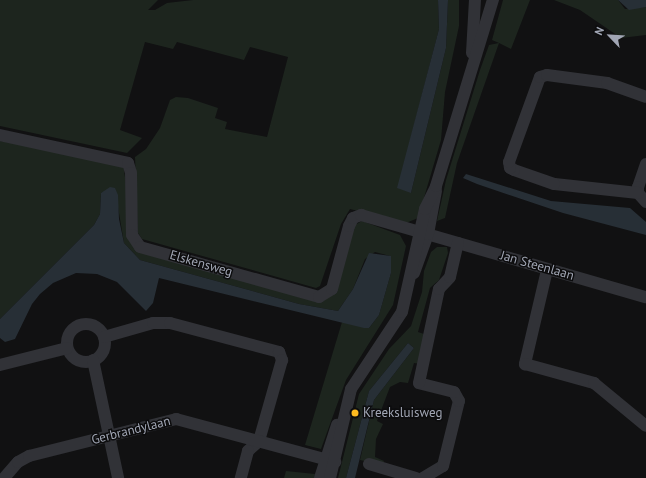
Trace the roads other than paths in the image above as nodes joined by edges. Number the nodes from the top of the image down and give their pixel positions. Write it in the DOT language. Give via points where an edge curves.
graph roads {
  1 [pos="475,0"];
  2 [pos="493,0"];
  3 [pos="471,64"];
  4 [pos="646,97"];
  5 [pos="0,135"];
  6 [pos="646,164"];
  7 [pos="642,197"];
  8 [pos="424,233"];
  9 [pos="458,243"];
  10 [pos="547,270"];
  11 [pos="645,294"];
  12 [pos="104,337"];
  13 [pos="67,348"];
  14 [pos="93,360"];
  15 [pos="0,365"];
  16 [pos="646,426"];
  17 [pos="108,436"];
  18 [pos="259,441"];
  19 [pos="330,461"];
  20 [pos="369,464"];
  21 [pos="0,476"];
  22 [pos="3,478"];
  23 [pos="118,478"];
  24 [pos="241,478"];
  25 [pos="320,478"];
  26 [pos="330,478"];
  27 [pos="416,478"];
  28 [pos="423,478"];
  1 -- 3 [label="street"];
  2 -- 3 [label="street" via="482,39"];
  3 -- 8 [label="street"];
  4 -- 7 [label="street" via="607,83 547,75 540,77 509,162 510,168 514,170 554,184"];
  5 -- 8 [label="street, Elskensweg" via="128,163 131,173 132,234 140,247 319,296 332,289 353,218 361,215"];
  6 -- 7 [label="street"];
  8 -- 9 [label="street, Jan Steenlaan"];
  8 -- 19 [label="street" via="402,312 355,379 342,417 336,426"];
  9 -- 10 [label="street, Jan Steenlaan"];
  9 -- 28 [label="street" via="450,277 439,289 419,383 454,392 459,401 443,466"];
  10 -- 11 [label="street, Jan Steenlaan"];
  10 -- 16 [label="street" via="525,364 594,383"];
  12 -- 13 [label="street" via="92,324 80,324 67,336"];
  12 -- 14 [label="street" via="103,352"];
  12 -- 18 [label="street" via="154,323 170,323 279,352 282,360"];
  13 -- 14 [label="street" via="76,359"];
  13 -- 15 [label="street"];
  14 -- 17 [label="street"];
  17 -- 18 [label="street, Gerbrandylaan" via="176,419"];
  17 -- 22 [label="street, Gerbrandylaan" via="29,456 18,462"];
  17 -- 23 [label="street"];
  18 -- 19 [label="street, Gerbrandylaan"];
  18 -- 24 [label="street" via="248,451"];
  19 -- 25 [label="street"];
  19 -- 26 [label="street"];
  20 -- 27 [label="street"];
  21 -- 22 [label="street"];
}
